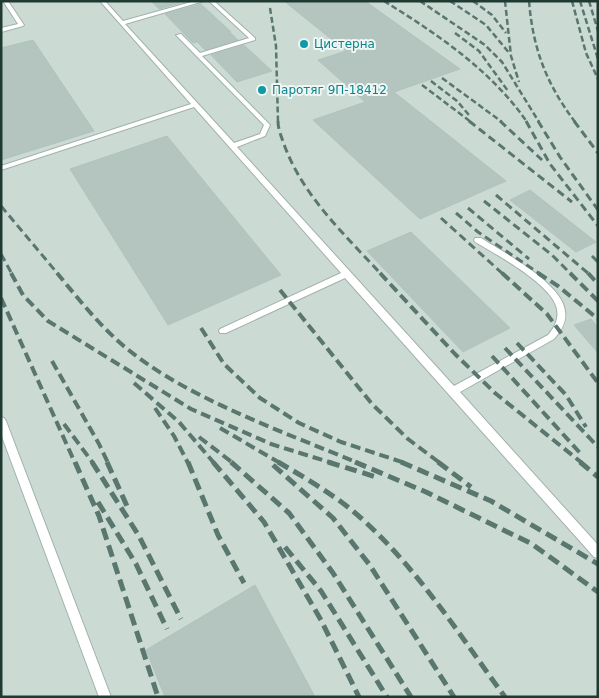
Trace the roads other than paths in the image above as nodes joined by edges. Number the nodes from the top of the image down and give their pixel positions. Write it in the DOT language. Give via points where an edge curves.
graph roads {
  1 [pos="5,1"];
  2 [pos="102,1"];
  3 [pos="202,1"];
  4 [pos="211,1"];
  5 [pos="121,23"];
  6 [pos="1,30"];
  7 [pos="179,35"];
  8 [pos="198,55"];
  9 [pos="194,105"];
  10 [pos="232,146"];
  11 [pos="1,168"];
  12 [pos="478,240"];
  13 [pos="348,273"];
  14 [pos="223,331"];
  15 [pos="454,391"];
  16 [pos="1,421"];
  17 [pos="598,553"];
  18 [pos="105,697"];
  1 -- 6 [label="lane" via="21,25"];
  2 -- 5 [label="lane"];
  3 -- 5 [label="lane"];
  4 -- 8 [label="lane" via="253,39"];
  5 -- 9 [label="lane"];
  7 -- 8 [label="lane"];
  8 -- 10 [label="lane" via="268,125 263,135"];
  9 -- 10 [label="lane"];
  9 -- 11 [label="lane"];
  10 -- 13 [label="lane"];
  12 -- 15 [label="lane" via="544,285 560,305 561,319 551,337"];
  13 -- 14 [label="lane"];
  13 -- 15 [label="lane"];
  15 -- 17 [label="lane"];
  16 -- 18 [label="lane"];
}
